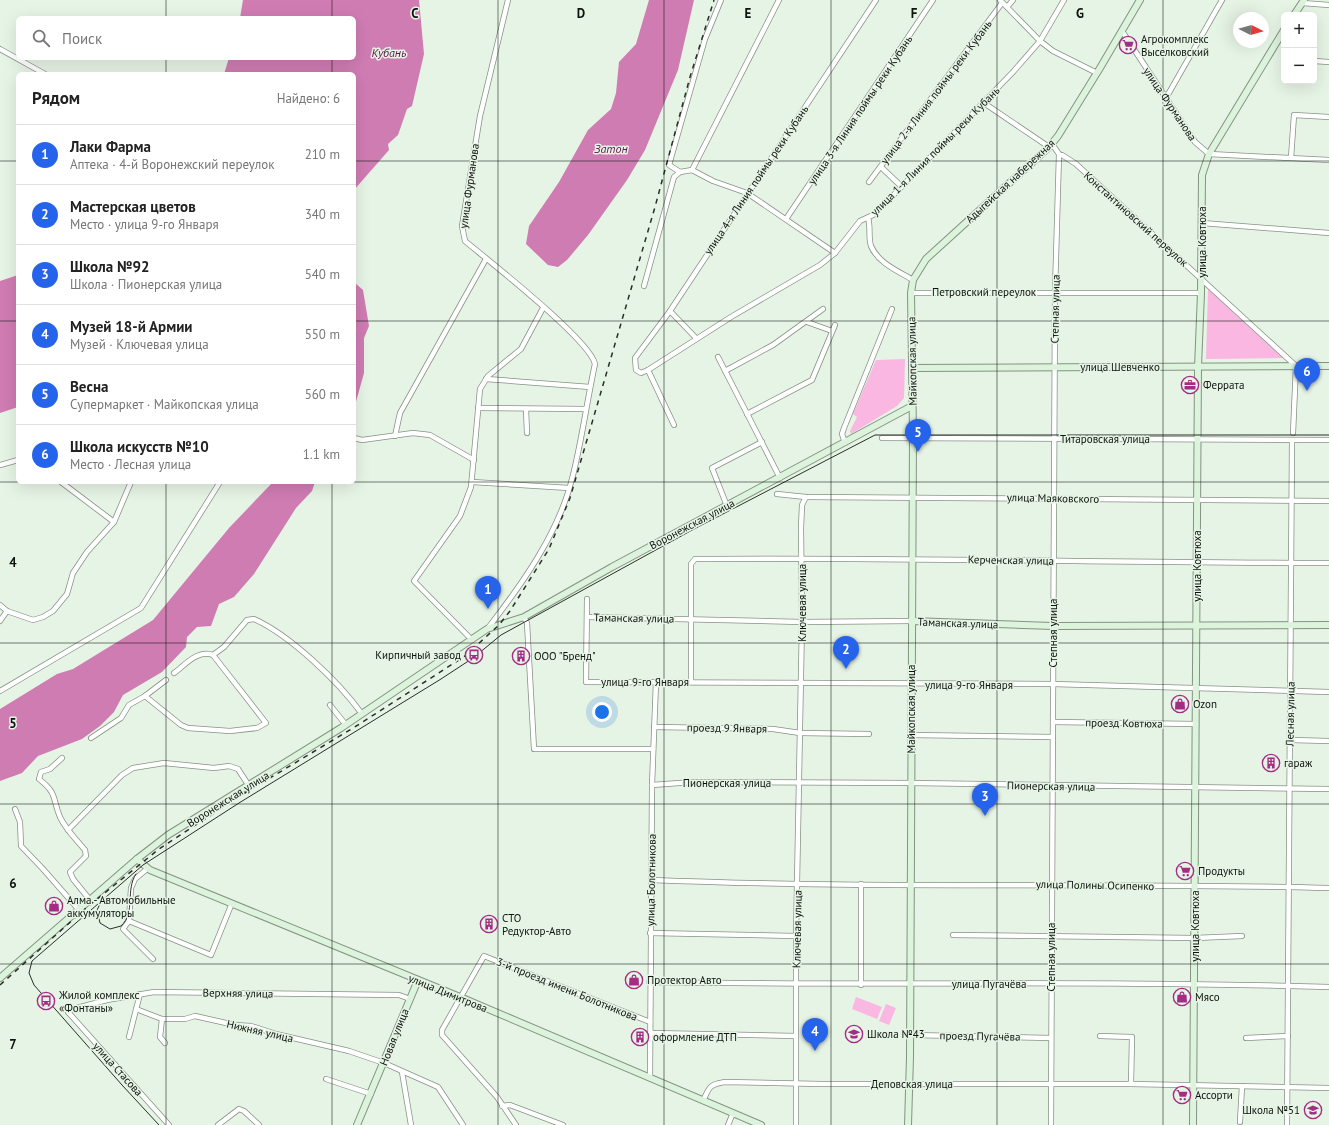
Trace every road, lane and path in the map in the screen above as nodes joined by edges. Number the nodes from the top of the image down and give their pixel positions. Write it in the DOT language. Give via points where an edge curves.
graph roads {
  1 [pos="508,0"];
  2 [pos="721,0"];
  3 [pos="779,0"];
  4 [pos="876,0"];
  5 [pos="933,0"];
  6 [pos="1013,0"];
  7 [pos="1064,0"];
  8 [pos="1140,0"];
  9 [pos="1222,0"];
  10 [pos="1001,1"];
  11 [pos="1303,2"];
  12 [pos="1329,5"];
  13 [pos="1008,7"];
  14 [pos="1296,12"];
  15 [pos="1122,31"];
  16 [pos="1281,36"];
  17 [pos="1040,40"];
  18 [pos="0,49"];
  19 [pos="16,58"];
  20 [pos="20,60"];
  21 [pos="1317,61"];
  22 [pos="1329,62"];
  23 [pos="41,72"];
  24 [pos="1097,73"];
  25 [pos="1166,98"];
  26 [pos="984,104"];
  27 [pos="1329,117"];
  28 [pos="1051,145"];
  29 [pos="1209,154"];
  30 [pos="1062,155"];
  31 [pos="1291,158"];
  32 [pos="1329,160"];
  33 [pos="881,167"];
  34 [pos="692,170"];
  35 [pos="680,172"];
  36 [pos="870,182"];
  37 [pos="901,186"];
  38 [pos="747,193"];
  39 [pos="868,218"];
  40 [pos="786,219"];
  41 [pos="1202,223"];
  42 [pos="1329,233"];
  43 [pos="836,253"];
  44 [pos="486,259"];
  45 [pos="1201,279"];
  46 [pos="913,280"];
  47 [pos="644,286"];
  48 [pos="1055,292"];
  49 [pos="911,293"];
  50 [pos="1201,293"];
  51 [pos="543,308"];
  52 [pos="823,309"];
  53 [pos="892,309"];
  54 [pos="670,311"];
  55 [pos="807,322"];
  56 [pos="835,325"];
  57 [pos="832,331"];
  58 [pos="696,338"];
  59 [pos="718,357"];
  60 [pos="1198,366"];
  61 [pos="1296,366"];
  62 [pos="1329,366"];
  63 [pos="1055,367"];
  64 [pos="912,368"];
  65 [pos="648,370"];
  66 [pos="725,371"];
  67 [pos="486,379"];
  68 [pos="590,387"];
  69 [pos="912,406"];
  70 [pos="478,408"];
  71 [pos="526,409"];
  72 [pos="585,409"];
  73 [pos="747,414"];
  74 [pos="674,425"];
  75 [pos="527,433"];
  76 [pos="1293,433"];
  77 [pos="395,436"];
  78 [pos="913,437"];
  79 [pos="356,438"];
  80 [pos="882,438"];
  81 [pos="1054,439"];
  82 [pos="1198,440"];
  83 [pos="1292,440"];
  84 [pos="1329,440"];
  85 [pos="762,442"];
  86 [pos="845,443"];
  87 [pos="474,460"];
  88 [pos="16,461"];
  89 [pos="0,465"];
  90 [pos="780,478"];
  91 [pos="472,482"];
  92 [pos="64,484"];
  93 [pos="129,484"];
  94 [pos="219,484"];
  95 [pos="569,488"];
  96 [pos="777,494"];
  97 [pos="912,496"];
  98 [pos="806,497"];
  99 [pos="1054,498"];
  100 [pos="1198,500"];
  101 [pos="1291,500"];
  102 [pos="1329,501"];
  103 [pos="727,506"];
  104 [pos="114,522"];
  105 [pos="802,558"];
  106 [pos="912,559"];
  107 [pos="1053,561"];
  108 [pos="1198,563"];
  109 [pos="1291,563"];
  110 [pos="1329,563"];
  111 [pos="587,599"];
  112 [pos="0,605"];
  113 [pos="8,611"];
  114 [pos="524,617"];
  115 [pos="587,617"];
  116 [pos="692,619"];
  117 [pos="0,621"];
  118 [pos="911,621"];
  119 [pos="802,622"];
  120 [pos="1197,624"];
  121 [pos="1290,624"];
  122 [pos="1329,625"];
  123 [pos="1053,626"];
  124 [pos="487,629"];
  125 [pos="472,640"];
  126 [pos="213,655"];
  127 [pos="174,673"];
  128 [pos="166,680"];
  129 [pos="656,682"];
  130 [pos="691,682"];
  131 [pos="801,683"];
  132 [pos="1053,684"];
  133 [pos="912,685"];
  134 [pos="1197,688"];
  135 [pos="0,691"];
  136 [pos="1291,692"];
  137 [pos="1329,692"];
  138 [pos="145,696"];
  139 [pos="330,705"];
  140 [pos="362,714"];
  141 [pos="1053,722"];
  142 [pos="1196,724"];
  143 [pos="346,725"];
  144 [pos="654,727"];
  145 [pos="800,733"];
  146 [pos="869,734"];
  147 [pos="911,735"];
  148 [pos="1053,737"];
  149 [pos="91,738"];
  150 [pos="1290,740"];
  151 [pos="1329,741"];
  152 [pos="653,749"];
  153 [pos="62,758"];
  154 [pos="799,783"];
  155 [pos="911,783"];
  156 [pos="652,785"];
  157 [pos="249,786"];
  158 [pos="1052,786"];
  159 [pos="1195,788"];
  160 [pos="1289,788"];
  161 [pos="1329,789"];
  162 [pos="15,809"];
  163 [pos="68,830"];
  164 [pos="137,860"];
  165 [pos="148,869"];
  166 [pos="651,880"];
  167 [pos="797,883"];
  168 [pos="861,884"];
  169 [pos="1051,884"];
  170 [pos="910,885"];
  171 [pos="1195,886"];
  172 [pos="1289,887"];
  173 [pos="1329,888"];
  174 [pos="90,900"];
  175 [pos="232,903"];
  176 [pos="79,910"];
  177 [pos="129,921"];
  178 [pos="650,933"];
  179 [pos="953,935"];
  180 [pos="796,936"];
  181 [pos="1242,936"];
  182 [pos="1051,937"];
  183 [pos="1195,938"];
  184 [pos="153,959"];
  185 [pos="0,978"];
  186 [pos="418,980"];
  187 [pos="650,982"];
  188 [pos="796,984"];
  189 [pos="910,984"];
  190 [pos="1052,984"];
  191 [pos="861,985"];
  192 [pos="1194,985"];
  193 [pos="1288,986"];
  194 [pos="1329,987"];
  195 [pos="140,994"];
  196 [pos="460,997"];
  197 [pos="410,999"];
  198 [pos="136,1009"];
  199 [pos="68,1012"];
  200 [pos="162,1019"];
  201 [pos="650,1022"];
  202 [pos="650,1033"];
  203 [pos="910,1035"];
  204 [pos="796,1036"];
  205 [pos="1100,1036"];
  206 [pos="1288,1036"];
  207 [pos="129,1037"];
  208 [pos="1051,1038"];
  209 [pos="1246,1038"];
  210 [pos="165,1043"];
  211 [pos="384,1063"];
  212 [pos="402,1072"];
  213 [pos="650,1078"];
  214 [pos="326,1079"];
  215 [pos="797,1083"];
  216 [pos="1050,1083"];
  217 [pos="910,1084"];
  218 [pos="1131,1084"];
  219 [pos="1193,1085"];
  220 [pos="1242,1086"];
  221 [pos="1287,1087"];
  222 [pos="1329,1088"];
  223 [pos="371,1094"];
  224 [pos="703,1101"];
  225 [pos="502,1106"];
  226 [pos="733,1113"];
  227 [pos="1240,1122"];
  228 [pos="168,1125"];
  229 [pos="218,1125"];
  230 [pos="259,1125"];
  231 [pos="357,1125"];
  232 [pos="411,1125"];
  233 [pos="463,1125"];
  234 [pos="516,1125"];
  235 [pos="563,1125"];
  236 [pos="728,1125"];
  237 [pos="761,1125"];
  238 [pos="796,1125"];
  239 [pos="908,1125"];
  240 [pos="1051,1125"];
  241 [pos="1193,1125"];
  242 [pos="1287,1125"];
  1 -- 44 [label="street, улица Фурманова" via="480,116 462,226 465,241"];
  2 -- 35 [label="street" via="705,39 669,165"];
  3 -- 34 [label="street"];
  4 -- 38 [label="street, улица 4-я Линия поймы реки Кубань"];
  5 -- 40 [label="street, улица 3-я Линия поймы реки Кубань"];
  6 -- 13 [label="street"];
  7 -- 17 [label="street, улица 1-я Линия поймы реки Кубань"];
  8 -- 15 [label="street, Адыгейская набережная"];
  9 -- 25 [label="street"];
  10 -- 13 [label="street"];
  10 -- 33 [label="street, улица 2-я Линия поймы реки Кубань"];
  11 -- 12 [label="street"];
  11 -- 14 [label="street"];
  13 -- 17 [label="street"];
  15 -- 24 [label="street, Адыгейская набережная"];
  15 -- 25 [label="street, улица Фурманова"];
  16 -- 29 [label="street, улица Ковтюха"];
  17 -- 24 [label="street" via="1053,51"];
  17 -- 26 [label="street, улица 1-я Линия поймы реки Кубань"];
  18 -- 19 [label="street"];
  20 -- 23 [label="street"];
  21 -- 22 [label="street"];
  24 -- 28 [label="street, Адыгейская набережная"];
  25 -- 29 [label="street, улица Фурманова" via="1195,142"];
  26 -- 28 [label="street"];
  26 -- 37 [label="street, улица 1-я Линия поймы реки Кубань"];
  27 -- 31 [label="street" via="1294,115"];
  28 -- 46 [label="street, Адыгейская набережная" via="926,259"];
  28 -- 48 [label="street, Степная улица" via="1059,154"];
  29 -- 31 [label="street"];
  29 -- 41 [label="street, улица Ковтюха" via="1202,175"];
  30 -- 45 [label="street, Константиновский переулок" via="1076,164"];
  31 -- 32 [label="street"];
  33 -- 36 [label="street, улица 2-я Линия поймы реки Кубань"];
  33 -- 37 [label="street"];
  34 -- 35 [label="street"];
  34 -- 38 [label="street" via="713,181"];
  35 -- 47 [label="street" via="674,177"];
  37 -- 39 [label="street, улица 1-я Линия поймы реки Кубань" via="875,214"];
  38 -- 40 [label="street"];
  38 -- 54 [label="street, улица 4-я Линия поймы реки Кубань"];
  39 -- 43 [label="street, улица 1-я Линия поймы реки Кубань" via="860,221"];
  39 -- 46 [label="street" via="871,245 880,260"];
  40 -- 43 [label="street"];
  41 -- 42 [label="street"];
  41 -- 45 [label="street, улица Ковтюха"];
  43 -- 58 [label="street, улица 1-я Линия поймы реки Кубань" via="820,266"];
  44 -- 51 [label="street, улица Фурманова"];
  44 -- 77 [label="street" via="400,413"];
  45 -- 50 [label="street, улица Ковтюха"];
  45 -- 61 [label="street, Константиновский переулок"];
  46 -- 49 [label="street, Адыгейская набережная"];
  48 -- 49 [label="street, Петровский переулок"];
  48 -- 50 [label="street, Петровский переулок"];
  48 -- 63 [label="street, Степная улица"];
  49 -- 64 [label="street, Майкопская улица"];
  50 -- 60 [label="street, улица Ковтюха"];
  51 -- 67 [label="street" via="521,349"];
  51 -- 68 [label="street, улица Фурманова" via="593,357 595,364"];
  52 -- 55 [label="street"];
  53 -- 86 [label="street" via="844,428 842,434"];
  54 -- 58 [label="street"];
  54 -- 65 [label="street, улица 4-я Линия поймы реки Кубань" via="635,358 636,370 641,373"];
  55 -- 57 [label="street"];
  55 -- 66 [label="street" via="773,345"];
  56 -- 57 [label="street"];
  57 -- 73 [label="street" via="812,380"];
  58 -- 65 [label="street, улица 1-я Линия поймы реки Кубань"];
  59 -- 66 [label="street"];
  60 -- 61 [label="street, улица Шевченко"];
  60 -- 63 [label="street, улица Шевченко"];
  60 -- 82 [label="street, улица Ковтюха"];
  61 -- 62 [label="street, улица Шевченко"];
  61 -- 76 [label="street"];
  63 -- 64 [label="street, улица Шевченко"];
  63 -- 81 [label="street, Степная улица"];
  64 -- 69 [label="street, Майкопская улица"];
  65 -- 74 [label="street"];
  66 -- 73 [label="street"];
  67 -- 68 [label="street"];
  67 -- 70 [label="street" via="480,389"];
  68 -- 72 [label="street, улица Фурманова"];
  69 -- 78 [label="street, Майкопская улица"];
  69 -- 86 [label="street, Воронежская улица"];
  70 -- 71 [label="street"];
  70 -- 87 [label="street"];
  71 -- 72 [label="street"];
  71 -- 75 [label="street"];
  72 -- 95 [label="street, улица Фурманова"];
  73 -- 85 [label="street"];
  77 -- 79 [label="street"];
  77 -- 87 [label="street" via="413,433 430,435"];
  78 -- 80 [label="street, Титаровская улица"];
  78 -- 81 [label="street, Титаровская улица"];
  78 -- 97 [label="street, Майкопская улица"];
  81 -- 82 [label="street, Титаровская улица"];
  81 -- 99 [label="street, Степная улица"];
  82 -- 83 [label="street, Титаровская улица"];
  82 -- 100 [label="street, улица Ковтюха"];
  83 -- 84 [label="street, Титаровская улица"];
  83 -- 101 [label="street, Лесная улица"];
  85 -- 90 [label="street"];
  85 -- 103 [label="street" via="712,468"];
  86 -- 90 [label="street, Воронежская улица"];
  87 -- 91 [label="street"];
  88 -- 89 [label="street"];
  90 -- 103 [label="street, Воронежская улица"];
  91 -- 95 [label="street"];
  91 -- 125 [label="street" via="460,516 414,581"];
  92 -- 104 [label="street"];
  93 -- 104 [label="street"];
  94 -- 135 [label="street" via="141,608"];
  95 -- 124 [label="street, улица Фурманова" via="544,546"];
  96 -- 98 [label="street, улица Маяковского"];
  97 -- 98 [label="street, улица Маяковского"];
  97 -- 99 [label="street, улица Маяковского"];
  97 -- 106 [label="street, Майкопская улица"];
  98 -- 105 [label="street, Ключевая улица" via="802,505"];
  99 -- 100 [label="street, улица Маяковского"];
  99 -- 107 [label="street, Степная улица"];
  100 -- 101 [label="street, улица Маяковского"];
  100 -- 108 [label="street, улица Ковтюха"];
  101 -- 102 [label="street, улица Маяковского"];
  101 -- 109 [label="street, Лесная улица"];
  103 -- 114 [label="street, Воронежская улица"];
  104 -- 113 [label="street" via="87,552 73,573 68,594 53,611 33,620"];
  105 -- 106 [label="street, Керченская улица"];
  105 -- 116 [label="street, Керченская улица" via="692,560"];
  105 -- 119 [label="street, Ключевая улица"];
  106 -- 107 [label="street, Керченская улица"];
  106 -- 118 [label="street, Майкопская улица"];
  107 -- 108 [label="street, Керченская улица"];
  107 -- 123 [label="street, Степная улица"];
  108 -- 109 [label="street, Керченская улица"];
  108 -- 120 [label="street, улица Ковтюха"];
  109 -- 110 [label="street, Керченская улица"];
  109 -- 121 [label="street, Лесная улица"];
  111 -- 115 [label="street"];
  112 -- 113 [label="street"];
  113 -- 117 [label="street"];
  114 -- 124 [label="street, Воронежская улица"];
  114 -- 152 [label="street" via="527,623 534,748"];
  115 -- 116 [label="street, Таманская улица"];
  115 -- 129 [label="street, улица 9-го Января" via="586,682"];
  116 -- 119 [label="street, Таманская улица"];
  116 -- 130 [label="street"];
  118 -- 119 [label="street, Таманская улица"];
  118 -- 123 [label="street, Таманская улица"];
  118 -- 133 [label="street, Майкопская улица"];
  119 -- 131 [label="street, Ключевая улица"];
  120 -- 121 [label="street, Таманская улица"];
  120 -- 123 [label="street, Таманская улица"];
  120 -- 134 [label="street, улица Ковтюха"];
  121 -- 122 [label="street, Таманская улица"];
  121 -- 136 [label="street, Лесная улица"];
  123 -- 132 [label="street, Степная улица"];
  124 -- 125 [label="street, Воронежская улица"];
  125 -- 140 [label="street, Воронежская улица"];
  126 -- 127 [label="street" via="199,654"];
  126 -- 138 [label="street" via="266,723 258,728 230,731 188,728 180,725"];
  126 -- 140 [label="street" via="224,647 247,620 254,619 288,638 352,699"];
  128 -- 138 [label="street"];
  129 -- 130 [label="street, улица 9-го Января"];
  129 -- 144 [label="street, улица Болотникова"];
  130 -- 131 [label="street, улица 9-го Января"];
  131 -- 133 [label="street, улица 9-го Января"];
  131 -- 145 [label="street, Ключевая улица"];
  132 -- 133 [label="street, улица 9-го Января"];
  132 -- 134 [label="street, улица 9-го Января"];
  132 -- 141 [label="street, Степная улица"];
  133 -- 147 [label="street, Майкопская улица"];
  134 -- 136 [label="street, улица 9-го Января"];
  134 -- 142 [label="street, улица Ковтюха"];
  136 -- 137 [label="street, улица 9-го Января"];
  136 -- 150 [label="street, Лесная улица"];
  138 -- 149 [label="street" via="129,705 121,718"];
  139 -- 143 [label="street"];
  140 -- 143 [label="street, Воронежская улица"];
  141 -- 142 [label="street, проезд Ковтюха"];
  141 -- 148 [label="street, Степная улица"];
  142 -- 159 [label="street, улица Ковтюха"];
  143 -- 157 [label="street, Воронежская улица"];
  144 -- 145 [label="street, проезд 9 Января" via="773,729"];
  144 -- 152 [label="street, улица Болотникова"];
  145 -- 146 [label="street"];
  145 -- 154 [label="street, Ключевая улица"];
  147 -- 148 [label="street"];
  147 -- 155 [label="street, Майкопская улица"];
  148 -- 158 [label="street, Степная улица"];
  150 -- 151 [label="street"];
  150 -- 160 [label="street, Лесная улица"];
  152 -- 156 [label="street, улица Болотникова"];
  153 -- 163 [label="street" via="50,769 41,772 39,779 52,791 60,816"];
  154 -- 155 [label="street, Пионерская улица"];
  154 -- 156 [label="street, Пионерская улица" via="693,782"];
  154 -- 167 [label="street, Ключевая улица"];
  155 -- 158 [label="street, Пионерская улица"];
  155 -- 170 [label="street, Майкопская улица"];
  156 -- 166 [label="street, улица Болотникова"];
  157 -- 163 [label="street" via="238,769 229,766 214,768 155,763 134,768 122,775"];
  157 -- 164 [label="street, Воронежская улица" via="168,835"];
  158 -- 159 [label="street, Пионерская улица"];
  158 -- 169 [label="street, Степная улица"];
  159 -- 160 [label="street, Пионерская улица"];
  159 -- 171 [label="street, улица Ковтюха"];
  160 -- 161 [label="street, Пионерская улица"];
  160 -- 172 [label="street, Лесная улица"];
  162 -- 176 [label="street" via="20,822 21,846"];
  163 -- 174 [label="street" via="85,850 86,856 70,872"];
  164 -- 165 [label="street, улица Димитрова"];
  164 -- 174 [label="street, Воронежская улица"];
  165 -- 175 [label="street, улица Димитрова"];
  165 -- 177 [label="street" via="135,879 131,888"];
  166 -- 167 [label="street, улица Полины Осипенко"];
  166 -- 178 [label="street, улица Болотникова"];
  167 -- 168 [label="street, улица Полины Осипенко"];
  167 -- 180 [label="street, Ключевая улица"];
  168 -- 170 [label="street, улица Полины Осипенко"];
  168 -- 191 [label="street"];
  169 -- 170 [label="street, улица Полины Осипенко"];
  169 -- 171 [label="street, улица Полины Осипенко"];
  169 -- 182 [label="street, Степная улица"];
  170 -- 189 [label="street, Майкопская улица"];
  171 -- 172 [label="street, улица Полины Осипенко"];
  171 -- 183 [label="street, улица Ковтюха"];
  172 -- 173 [label="street, улица Полины Осипенко"];
  172 -- 193 [label="street, Лесная улица"];
  174 -- 176 [label="street, Воронежская улица"];
  175 -- 177 [label="street" via="211,955"];
  175 -- 186 [label="street, улица Димитрова"];
  176 -- 185 [label="street, Воронежская улица"];
  177 -- 184 [label="street" via="123,929"];
  178 -- 180 [label="street"];
  178 -- 187 [label="street, улица Болотникова"];
  179 -- 182 [label="street"];
  180 -- 188 [label="street, Ключевая улица"];
  181 -- 183 [label="street"];
  182 -- 183 [label="street"];
  182 -- 190 [label="street, Степная улица"];
  183 -- 192 [label="street, улица Ковтюха"];
  186 -- 196 [label="street, улица Димитрова"];
  186 -- 197 [label="street, Новая улица"];
  187 -- 188 [label="street, улица Пугачёва"];
  187 -- 201 [label="street, улица Болотникова"];
  188 -- 191 [label="street, улица Пугачёва"];
  188 -- 204 [label="street, Ключевая улица"];
  189 -- 190 [label="street, улица Пугачёва"];
  189 -- 191 [label="street, улица Пугачёва"];
  189 -- 203 [label="street, Майкопская улица"];
  190 -- 192 [label="street, улица Пугачёва"];
  190 -- 208 [label="street, Степная улица"];
  192 -- 193 [label="street, улица Пугачёва"];
  192 -- 219 [label="street, улица Ковтюха"];
  193 -- 194 [label="street, улица Пугачёва"];
  193 -- 206 [label="street, Лесная улица"];
  195 -- 197 [label="street, Верхняя улица" via="312,993 399,996"];
  195 -- 198 [label="street"];
  195 -- 199 [label="street, Верхняя улица" via="107,1000"];
  196 -- 201 [label="street, 3-й проезд имени Болотникова" via="484,956"];
  196 -- 213 [label="street, улица Димитрова"];
  196 -- 225 [label="street" via="442,1030 442,1035"];
  197 -- 211 [label="street, Новая улица"];
  198 -- 200 [label="street, Нижняя улица"];
  198 -- 207 [label="street"];
  199 -- 228 [label="street, улица Стасова"];
  200 -- 210 [label="street" via="160,1037"];
  200 -- 211 [label="street, Нижняя улица" via="185,1019 195,1016 250,1026 349,1051"];
  201 -- 202 [label="street, улица Болотникова"];
  202 -- 204 [label="street"];
  202 -- 213 [label="street, улица Болотникова"];
  203 -- 208 [label="street, проезд Пугачёва"];
  203 -- 217 [label="street, Майкопская улица"];
  204 -- 215 [label="street, Ключевая улица"];
  205 -- 218 [label="street" via="1132,1037"];
  206 -- 209 [label="street"];
  206 -- 221 [label="street, Лесная улица"];
  208 -- 216 [label="street, Степная улица"];
  211 -- 212 [label="street, Нижняя улица"];
  211 -- 223 [label="street, Новая улица"];
  212 -- 232 [label="street"];
  212 -- 233 [label="street, Нижняя улица" via="438,1087"];
  213 -- 224 [label="street, улица Димитрова"];
  214 -- 223 [label="street"];
  215 -- 217 [label="street, Деповская улица"];
  215 -- 224 [label="street, Деповская улица" via="717,1083 708,1088"];
  215 -- 238 [label="street, Ключевая улица"];
  216 -- 217 [label="street, Деповская улица"];
  216 -- 218 [label="street, Деповская улица"];
  216 -- 240 [label="street, Степная улица"];
  217 -- 239 [label="street, Майкопская улица"];
  218 -- 219 [label="street, Деповская улица"];
  219 -- 220 [label="street, Деповская улица"];
  219 -- 241 [label="street, улица Ковтюха"];
  220 -- 221 [label="street, Деповская улица"];
  220 -- 227 [label="street"];
  221 -- 222 [label="street, Деповская улица"];
  221 -- 242 [label="street, Лесная улица"];
  223 -- 231 [label="street, Новая улица"];
  224 -- 226 [label="street, улица Димитрова"];
  225 -- 234 [label="street"];
  225 -- 235 [label="street" via="510,1105"];
  226 -- 236 [label="street"];
  226 -- 237 [label="street, улица Димитрова"];
  229 -- 230 [label="street" via="238,1109 244,1111"];
}
